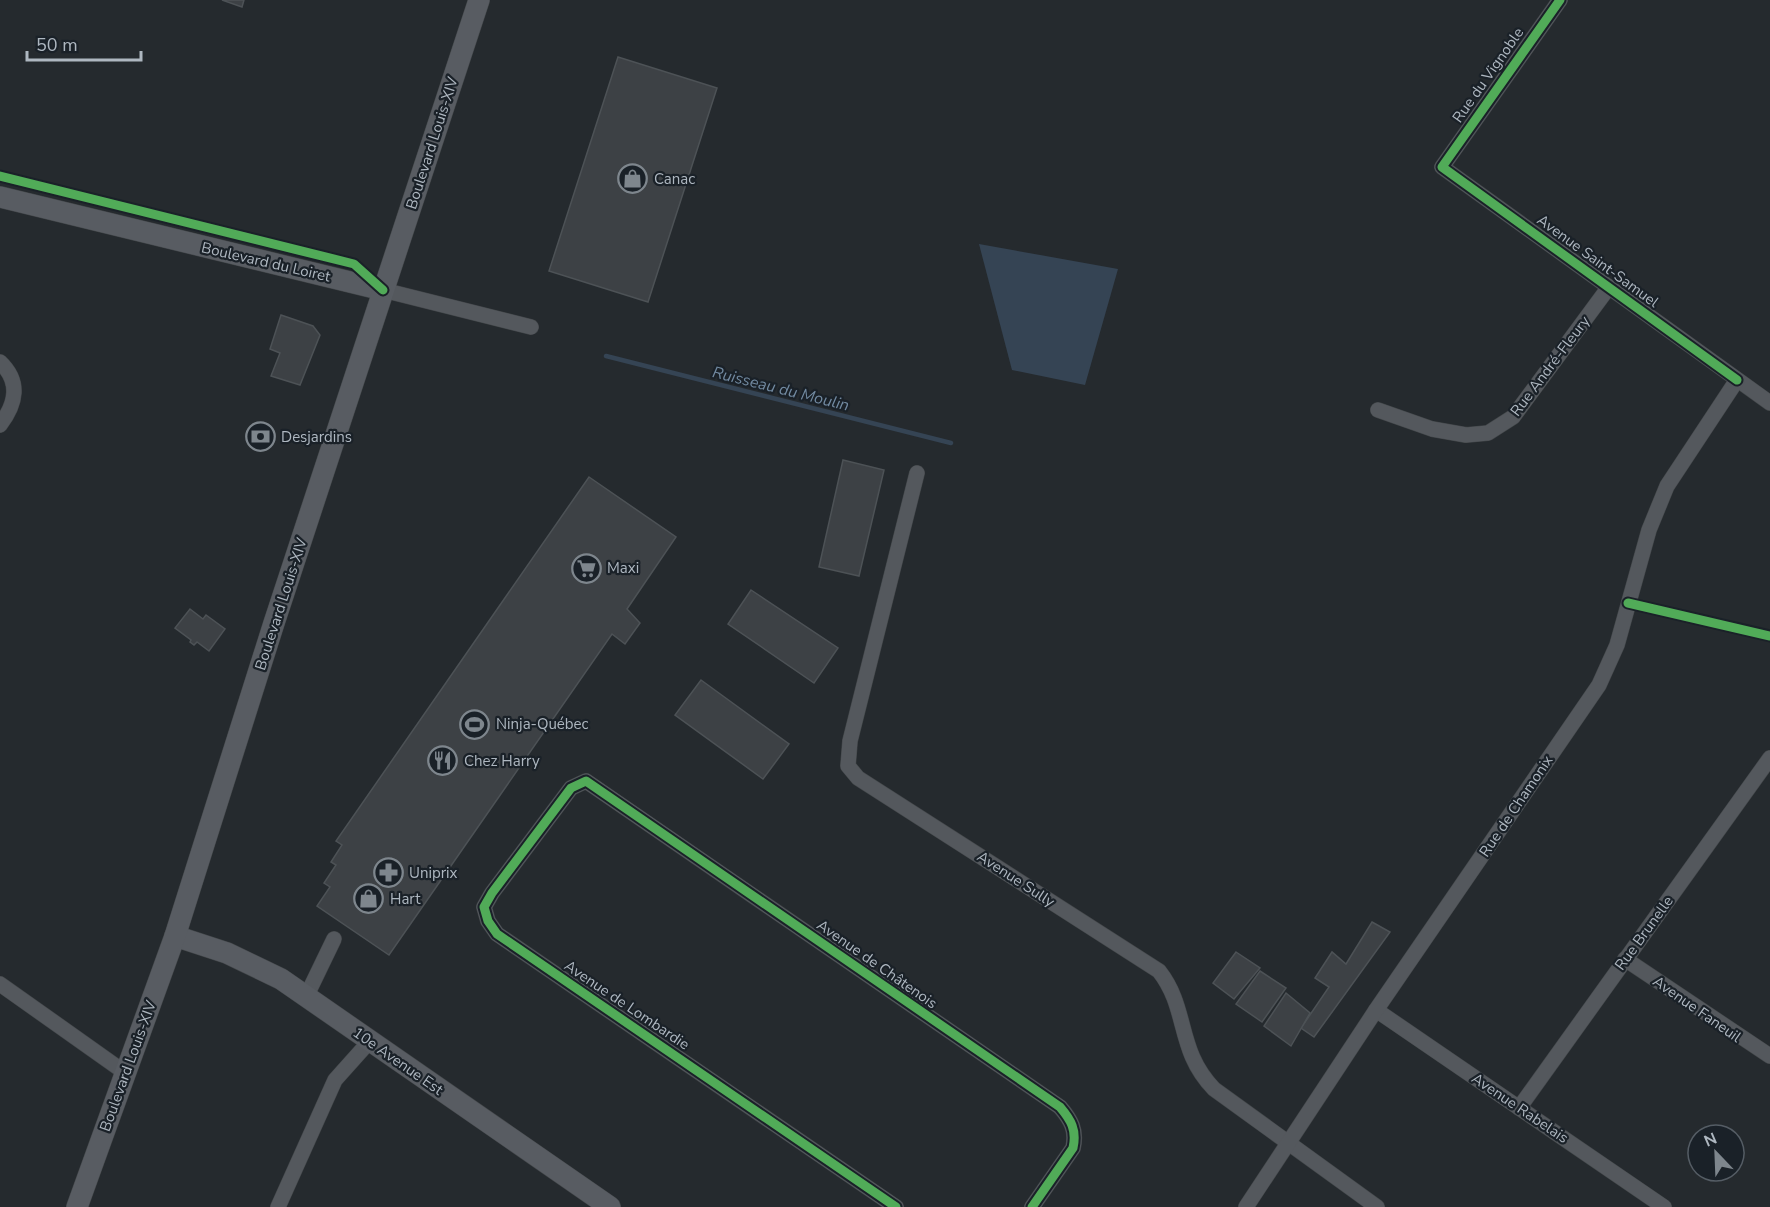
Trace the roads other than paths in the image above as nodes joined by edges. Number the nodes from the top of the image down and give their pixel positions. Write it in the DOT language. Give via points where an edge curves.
graph roads {
  1 [pos="479,0"];
  2 [pos="1560,0"];
  3 [pos="1442,167"];
  4 [pos="0,197"];
  5 [pos="1609,287"];
  6 [pos="383,290"];
  7 [pos="531,327"];
  8 [pos="0,362"];
  9 [pos="1737,380"];
  10 [pos="1770,403"];
  11 [pos="1378,410"];
  12 [pos="0,425"];
  13 [pos="917,473"];
  14 [pos="1770,758"];
  15 [pos="581,783"];
  16 [pos="175,936"];
  17 [pos="334,939"];
  18 [pos="1625,959"];
  19 [pos="0,984"];
  20 [pos="306,996"];
  21 [pos="1376,1010"];
  22 [pos="369,1042"];
  23 [pos="1770,1056"];
  24 [pos="126,1074"];
  25 [pos="1519,1108"];
  26 [pos="1288,1144"];
  27 [pos="77,1207"];
  28 [pos="278,1207"];
  29 [pos="610,1207"];
  30 [pos="896,1207"];
  31 [pos="1032,1207"];
  32 [pos="1246,1207"];
  33 [pos="1377,1207"];
  34 [pos="1664,1207"];
  1 -- 6 [label="main road, Boulevard Louis-XIV"];
  2 -- 3 [label="street, Rue du Vignoble"];
  3 -- 5 [label="street, Avenue Saint-Samuel"];
  4 -- 6 [label="main road, Boulevard du Loiret"];
  5 -- 9 [label="street, Avenue Saint-Samuel"];
  5 -- 11 [label="street, Rue André-Fleury" via="1513,417 1488,433 1466,435 1432,429"];
  6 -- 7 [label="street, Boulevard du Loiret"];
  6 -- 16 [label="main road, Boulevard Louis-XIV"];
  8 -- 12 [label="street" via="14,380 16,395"];
  9 -- 10 [label="street, Avenue Saint-Samuel"];
  9 -- 21 [label="street, Rue de Chamonix" via="1667,486 1649,530 1617,645 1599,686"];
  13 -- 26 [label="street, Avenue Sully" via="850,741 848,766 858,778 1159,971 1175,997 1188,1050 1203,1078"];
  14 -- 18 [label="street, Rue Brunelle"];
  15 -- 30 [label="street, Avenue de Lombardie" via="571,788 484,907 497,934"];
  15 -- 31 [label="street, Avenue de Châtenois" via="586,781 1059,1107 1076,1137 1073,1148"];
  16 -- 20 [label="main road, 10e Avenue Est" via="227,953"];
  16 -- 24 [label="main road, Boulevard Louis-XIV"];
  17 -- 20 [label="street"];
  18 -- 23 [label="street, Avenue Faneuil"];
  18 -- 25 [label="street, Rue Brunelle"];
  19 -- 24 [label="street"];
  20 -- 22 [label="main road, 10e Avenue Est"];
  21 -- 25 [label="street, Avenue Rabelais"];
  21 -- 26 [label="street, Rue de Chamonix"];
  22 -- 28 [label="street" via="335,1080"];
  22 -- 29 [label="main road, 10e Avenue Est"];
  24 -- 27 [label="main road, Boulevard Louis-XIV"];
  25 -- 34 [label="street, Avenue Rabelais"];
  26 -- 32 [label="street, Rue de Chamonix"];
  26 -- 33 [label="street, Avenue Sully"];
}
